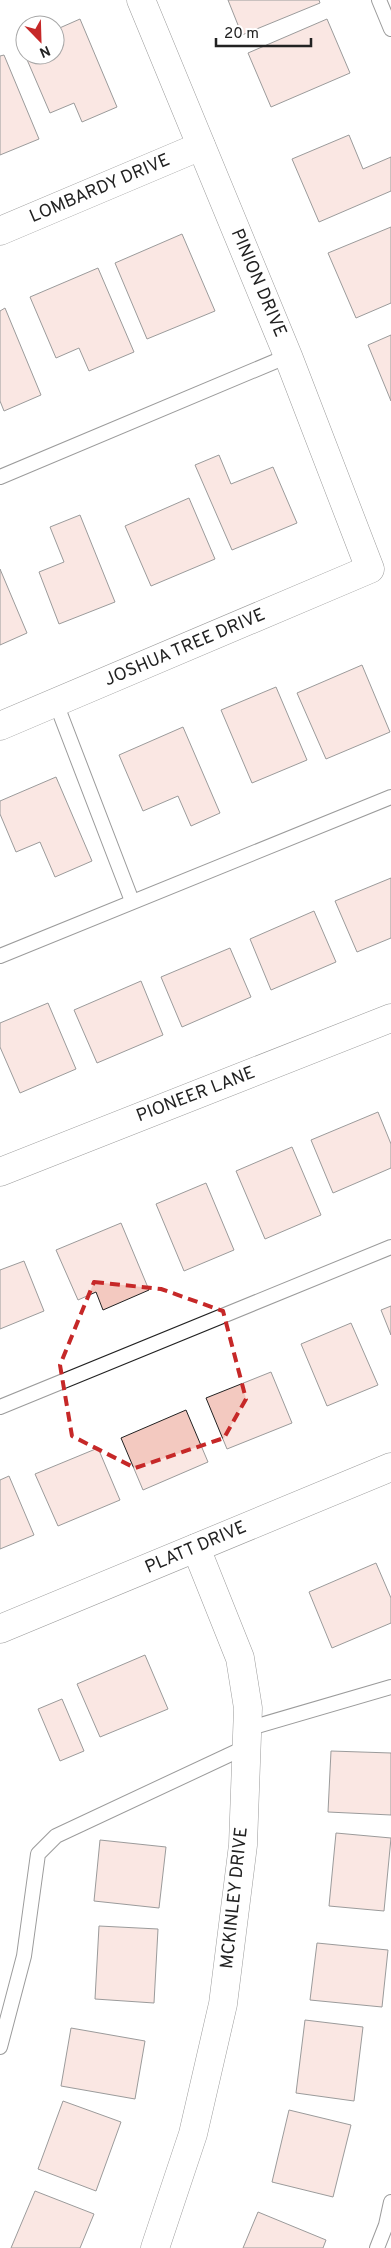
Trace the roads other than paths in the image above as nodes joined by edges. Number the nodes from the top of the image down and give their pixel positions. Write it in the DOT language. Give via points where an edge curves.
graph roads {
  1 [pos="141,0"];
  2 [pos="379,0"];
  3 [pos="391,29"];
  4 [pos="201,146"];
  5 [pos="0,232"];
  6 [pos="288,356"];
  7 [pos="0,477"];
  8 [pos="370,569"];
  9 [pos="56,703"];
  10 [pos="0,726"];
  11 [pos="391,797"];
  12 [pos="132,901"];
  13 [pos="0,956"];
  14 [pos="391,1018"];
  15 [pos="0,1172"];
  16 [pos="391,1247"];
  17 [pos="0,1407"];
  18 [pos="391,1467"];
  19 [pos="196,1548"];
  20 [pos="0,1630"];
  21 [pos="391,1687"];
  22 [pos="247,1738"];
  23 [pos="0,2047"];
  24 [pos="391,2202"];
  25 [pos="156,2248"];
  26 [pos="377,2248"];
  1 -- 4 [label="street, PINION DRIVE"];
  2 -- 3 [label="lane"];
  4 -- 5 [label="street, LOMBARDY DRIVE"];
  4 -- 6 [label="street, PINION DRIVE"];
  6 -- 7 [label="lane"];
  6 -- 8 [label="street, PINION DRIVE"];
  8 -- 9 [label="street, JOSHUA TREE DRIVE"];
  9 -- 10 [label="street, JOSHUA TREE DRIVE"];
  9 -- 12 [label="lane"];
  11 -- 12 [label="lane"];
  12 -- 13 [label="lane"];
  14 -- 15 [label="street, PIONEER LANE"];
  16 -- 17 [label="lane"];
  18 -- 19 [label="street, PLATT DRIVE"];
  19 -- 20 [label="street, PLATT DRIVE"];
  19 -- 22 [label="street, MCKINLEY DRIVE" via="240,1658 248,1708"];
  21 -- 22 [label="lane"];
  22 -- 23 [label="lane" via="56,1836 38,1854 24,1956"];
  22 -- 25 [label="street, MCKINLEY DRIVE" via="243,1845 223,2004 193,2134"];
  24 -- 26 [label="lane"];
}
